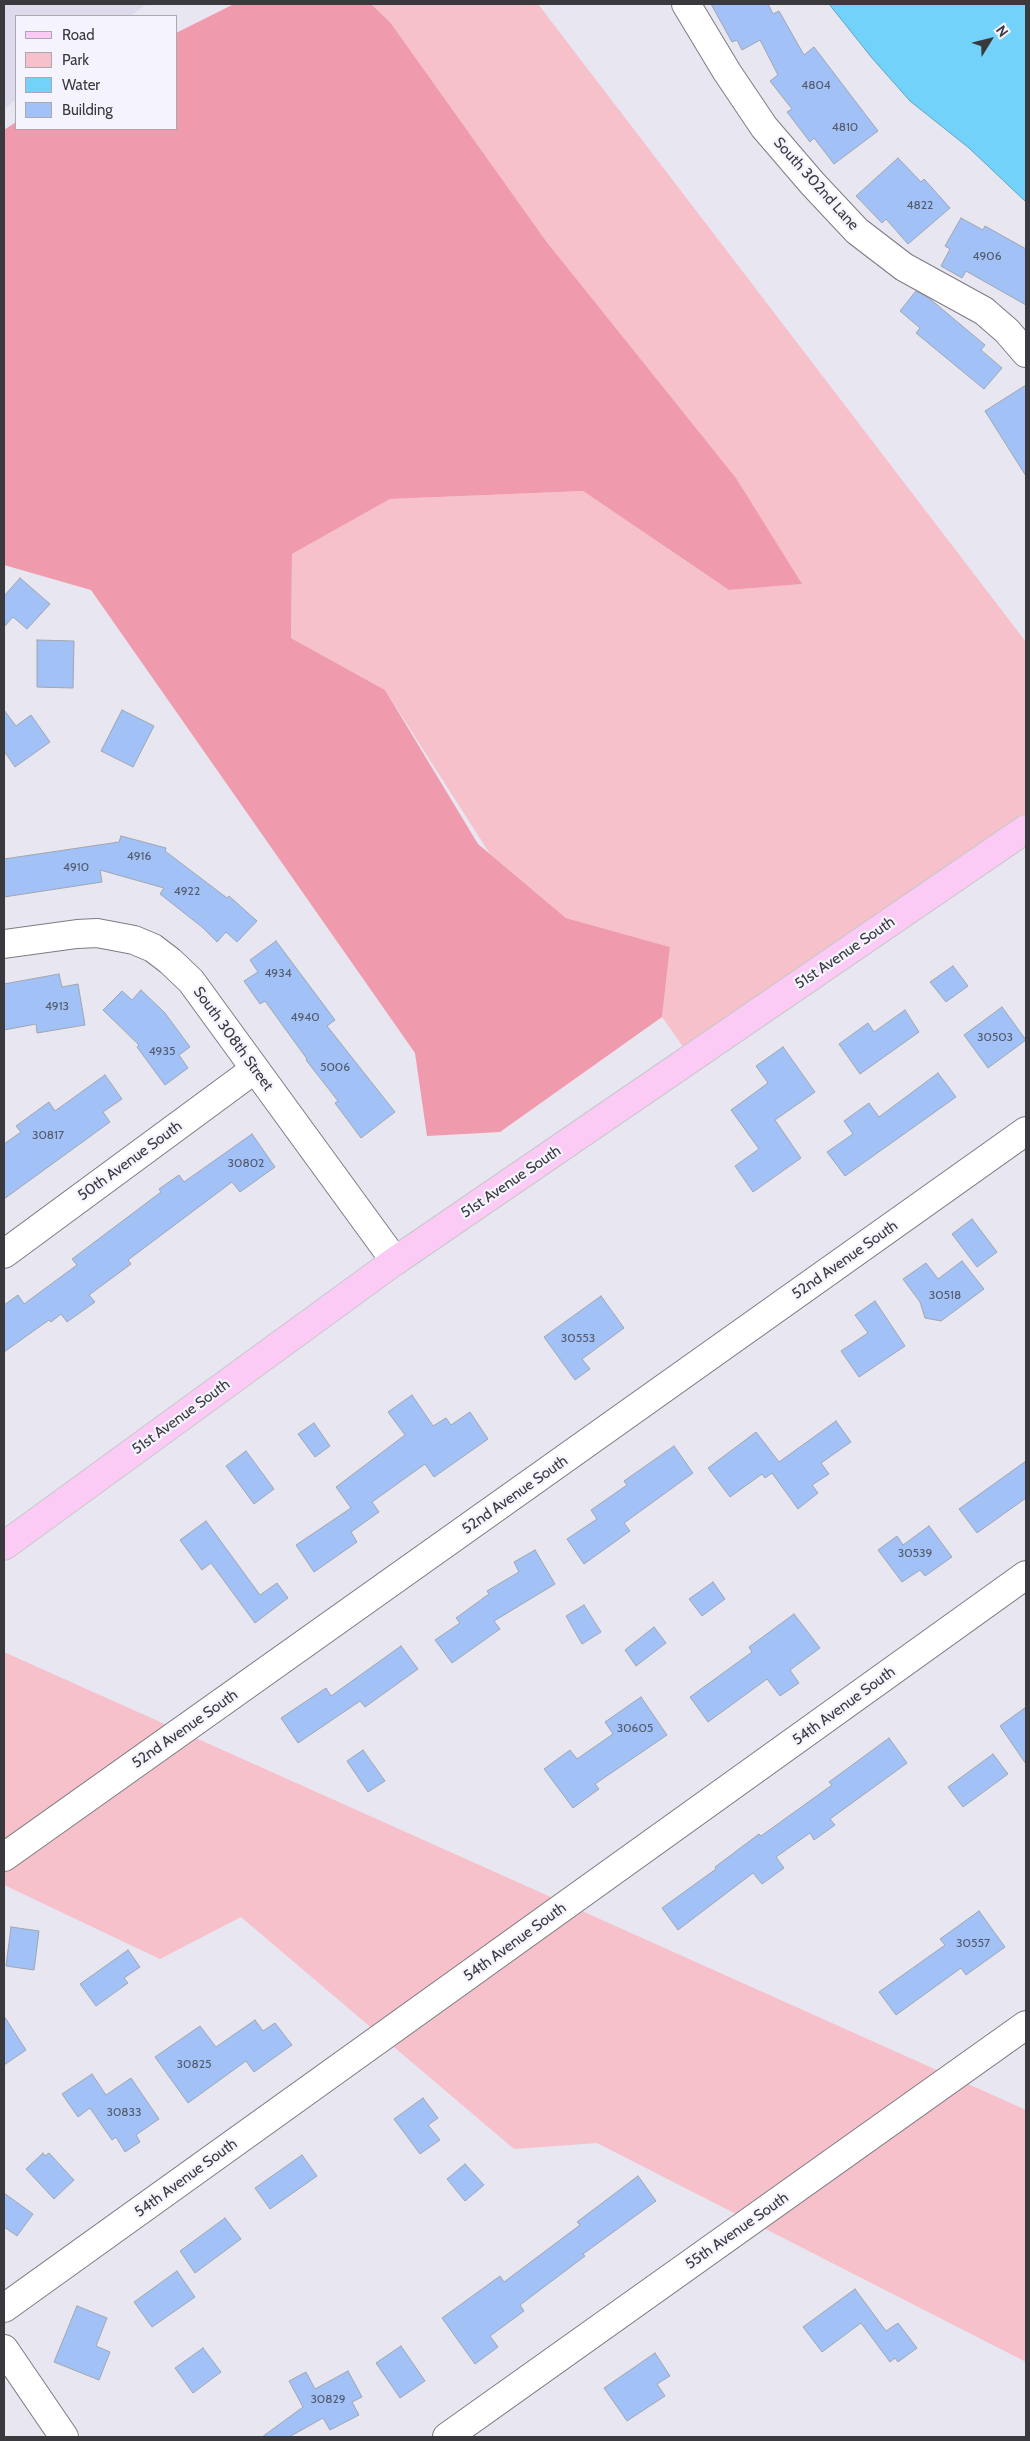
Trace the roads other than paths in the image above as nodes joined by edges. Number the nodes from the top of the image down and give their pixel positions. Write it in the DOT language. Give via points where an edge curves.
graph roads {
  1 [pos="686,4"];
  2 [pos="1026,352"];
  3 [pos="1026,829"];
  4 [pos="4,944"];
  5 [pos="255,1069"];
  6 [pos="1026,1131"];
  7 [pos="4,1254"];
  8 [pos="395,1261"];
  9 [pos="4,1546"];
  10 [pos="1026,1575"];
  11 [pos="4,1857"];
  12 [pos="1026,2025"];
  13 [pos="4,2308"];
  14 [pos="4,2349"];
  15 [pos="64,2437"];
  16 [pos="447,2437"];
  1 -- 2 [label="street, South 302nd Lane" via="764,127 857,231 904,268 992,318"];
  3 -- 8 [label="main road, 51st Avenue South"];
  4 -- 5 [label="street, South 308th Street" via="97,933 134,940 153,948 191,981"];
  5 -- 7 [label="street, 50th Avenue South"];
  5 -- 8 [label="street, South 308th Street"];
  6 -- 11 [label="street, 52nd Avenue South"];
  8 -- 9 [label="main road, 51st Avenue South"];
  10 -- 13 [label="street, 54th Avenue South"];
  12 -- 16 [label="street, 55th Avenue South"];
  14 -- 15 [label="street"];
}
